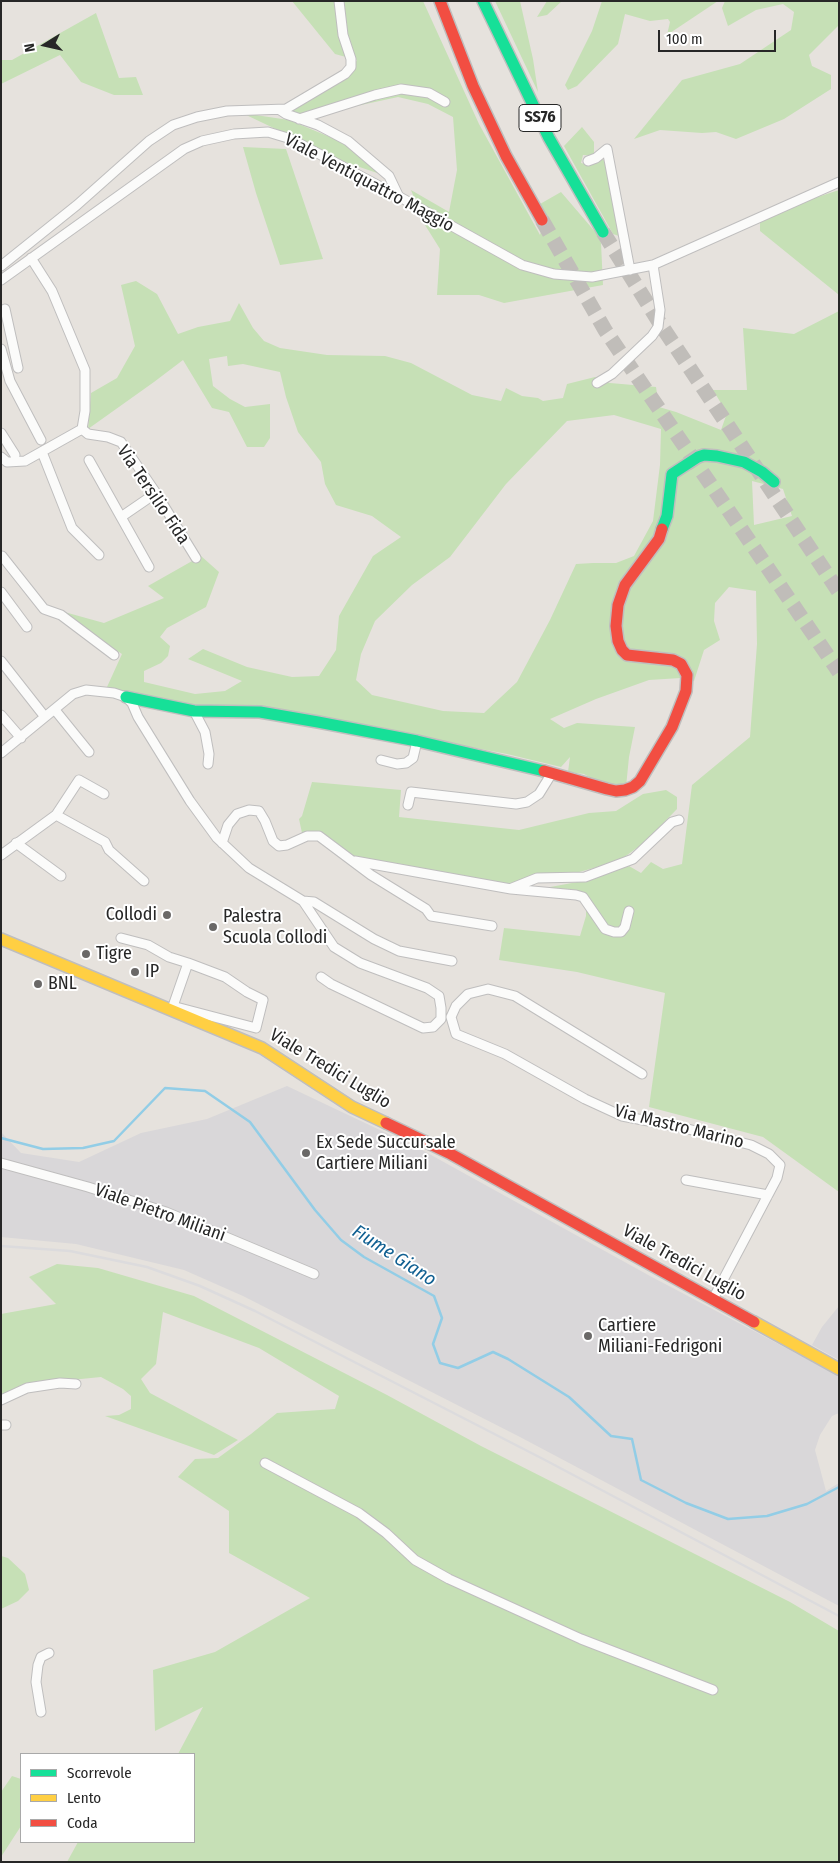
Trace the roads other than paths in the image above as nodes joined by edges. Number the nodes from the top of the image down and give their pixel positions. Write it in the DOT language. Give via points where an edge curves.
graph roads {
  1 [pos="339,1"];
  2 [pos="440,1"];
  3 [pos="483,1"];
  4 [pos="445,102"];
  5 [pos="280,110"];
  6 [pos="299,119"];
  7 [pos="588,161"];
  8 [pos="839,182"];
  9 [pos="398,196"];
  10 [pos="542,220"];
  11 [pos="603,232"];
  12 [pos="31,258"];
  13 [pos="653,265"];
  14 [pos="1,266"];
  15 [pos="630,270"];
  16 [pos="1,280"];
  17 [pos="4,309"];
  18 [pos="2,351"];
  19 [pos="14,351"];
  20 [pos="18,368"];
  21 [pos="597,383"];
  22 [pos="82,429"];
  23 [pos="1,433"];
  24 [pos="41,440"];
  25 [pos="42,452"];
  26 [pos="15,455"];
  27 [pos="1,457"];
  28 [pos="89,460"];
  29 [pos="774,482"];
  30 [pos="156,493"];
  31 [pos="121,517"];
  32 [pos="99,555"];
  33 [pos="1,557"];
  34 [pos="196,558"];
  35 [pos="149,568"];
  36 [pos="1,592"];
  37 [pos="27,626"];
  38 [pos="114,655"];
  39 [pos="1,661"];
  40 [pos="126,697"];
  41 [pos="55,710"];
  42 [pos="194,711"];
  43 [pos="1,714"];
  44 [pos="45,718"];
  45 [pos="20,738"];
  46 [pos="418,741"];
  47 [pos="89,752"];
  48 [pos="1,753"];
  49 [pos="381,760"];
  50 [pos="208,764"];
  51 [pos="552,773"];
  52 [pos="104,794"];
  53 [pos="408,805"];
  54 [pos="56,814"];
  55 [pos="678,820"];
  56 [pos="16,843"];
  57 [pos="222,843"];
  58 [pos="1,855"];
  59 [pos="354,861"];
  60 [pos="61,876"];
  61 [pos="144,881"];
  62 [pos="511,889"];
  63 [pos="302,901"];
  64 [pos="629,911"];
  65 [pos="492,926"];
  66 [pos="121,938"];
  67 [pos="1,939"];
  68 [pos="452,961"];
  69 [pos="188,963"];
  70 [pos="321,977"];
  71 [pos="173,1008"];
  72 [pos="451,1017"];
  73 [pos="441,1019"];
  74 [pos="642,1074"];
  75 [pos="1,1164"];
  76 [pos="686,1180"];
  77 [pos="768,1195"];
  78 [pos="314,1274"];
  79 [pos="712,1298"];
  80 [pos="839,1369"];
  81 [pos="76,1384"];
  82 [pos="1,1400"];
  83 [pos="265,1463"];
  84 [pos="49,1653"];
  85 [pos="713,1690"];
  86 [pos="41,1712"];
  1 -- 5 [label="street" via="350,66 345,74 286,110"];
  2 -- 10 [label="main road, SS76" via="473,86 506,156"];
  3 -- 11 [label="main road, SS76" via="549,138"];
  4 -- 6 [label="street" via="429,93 402,89 375,94"];
  5 -- 6 [label="street"];
  5 -- 14 [label="street" via="227,111 173,125 149,140"];
  6 -- 9 [label="street" via="348,141 389,176"];
  7 -- 15 [label="street" via="607,149"];
  8 -- 13 [label="street, Viale Ventiquattro Maggio"];
  9 -- 12 [label="street, Viale Ventiquattro Maggio" via="291,139 268,132 234,134 184,149"];
  9 -- 15 [label="street, Viale Ventiquattro Maggio" via="522,265 554,274 592,277"];
  12 -- 16 [label="street, Viale Ventiquattro Maggio"];
  12 -- 22 [label="street" via="52,291 85,370"];
  13 -- 15 [label="street, Viale Ventiquattro Maggio"];
  13 -- 21 [label="street" via="660,310 658,328 612,374"];
  17 -- 19 [label="street"];
  18 -- 19 [label="street"];
  18 -- 24 [label="street" via="10,381"];
  19 -- 20 [label="street"];
  22 -- 25 [label="street"];
  22 -- 30 [label="street, Via Tersilio Fida" via="88,434 121,442"];
  23 -- 26 [label="street"];
  25 -- 27 [label="street" via="25,461 7,462"];
  25 -- 32 [label="street" via="72,528"];
  28 -- 31 [label="street"];
  29 -- 51 [label="main road" via="744,462 717,456 698,457 672,474 667,516 659,539 625,585 618,605 616,626 618,641 628,655 673,660 681,664 688,679 686,691 660,752 633,787 616,791"];
  30 -- 31 [label="street"];
  30 -- 34 [label="street, Via Tersilio Fida"];
  31 -- 35 [label="street"];
  33 -- 38 [label="street" via="44,609 60,615"];
  36 -- 37 [label="street"];
  39 -- 44 [label="street"];
  40 -- 41 [label="street" via="86,690 73,694"];
  40 -- 42 [label="main road"];
  40 -- 57 [label="street" via="190,801"];
  41 -- 44 [label="street"];
  41 -- 47 [label="street"];
  42 -- 46 [label="main road" via="260,712"];
  42 -- 50 [label="street" via="205,732"];
  43 -- 45 [label="street"];
  44 -- 45 [label="street"];
  45 -- 48 [label="street"];
  46 -- 49 [label="street" via="413,758 406,763"];
  46 -- 51 [label="main road"];
  51 -- 53 [label="street" via="539,794 528,802 516,804 411,792"];
  52 -- 54 [label="street" via="79,780"];
  54 -- 56 [label="street"];
  54 -- 61 [label="street" via="105,842 109,850"];
  55 -- 62 [label="street" via="668,825 634,859 585,877 537,878"];
  56 -- 58 [label="street"];
  56 -- 60 [label="street"];
  57 -- 59 [label="street" via="228,825 237,814 259,811 273,841 279,846 307,836 319,836"];
  57 -- 63 [label="street" via="249,868"];
  59 -- 62 [label="street"];
  59 -- 65 [label="street" via="426,909 431,916"];
  62 -- 64 [label="street" via="583,897 605,929 614,932 625,927"];
  63 -- 68 [label="street" via="314,902 400,951"];
  63 -- 73 [label="street" via="334,947 360,963 427,988 439,996"];
  66 -- 69 [label="street" via="148,945"];
  67 -- 71 [label="main road, Viale Tredici Luglio"];
  69 -- 71 [label="street"];
  69 -- 71 [label="street, Viale Tredici Luglio" via="225,977 263,1000 256,1028"];
  70 -- 73 [label="street" via="423,1028 433,1027"];
  71 -- 79 [label="main road, Viale Tredici Luglio" via="262,1048 352,1107 449,1153"];
  72 -- 73 [label="street"];
  72 -- 74 [label="street" via="456,1006 468,994 488,989 514,996"];
  72 -- 77 [label="street, Via Mastro Marino" via="456,1034 506,1054 622,1116 680,1127 769,1154 780,1165"];
  75 -- 78 [label="street, Viale Pietro Miliani" via="166,1212"];
  76 -- 77 [label="street"];
  77 -- 79 [label="street, Via Mastro Marino"];
  79 -- 80 [label="main road, Viale Tredici Luglio"];
  81 -- 82 [label="street" via="27,1388"];
  83 -- 85 [label="street" via="359,1513 415,1560 448,1579 581,1638"];
  84 -- 86 [label="street" via="41,1657 38,1665 36,1682"];
}
